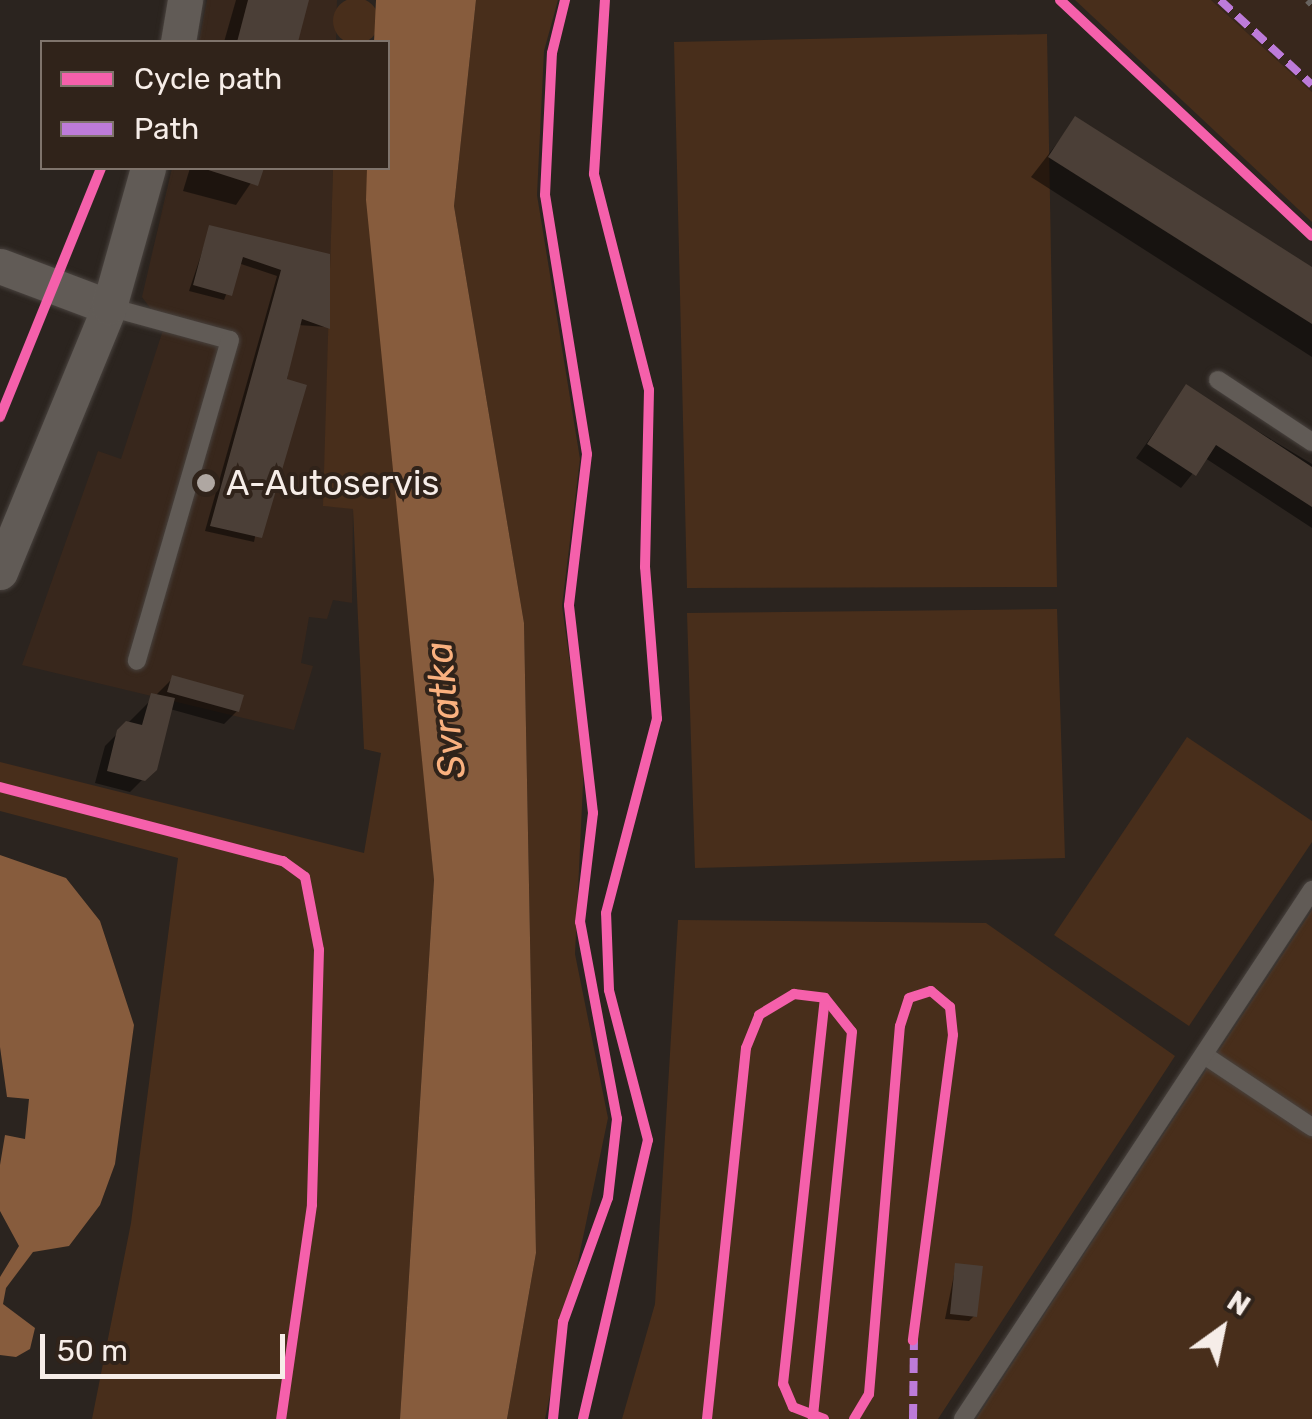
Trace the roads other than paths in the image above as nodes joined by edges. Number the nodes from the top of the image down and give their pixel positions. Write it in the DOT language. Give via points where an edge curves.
graph roads {
  1 [pos="185,0"];
  2 [pos="178,40"];
  3 [pos="147,170"];
  4 [pos="0,266"];
  5 [pos="109,307"];
  6 [pos="1218,380"];
  7 [pos="1312,442"];
  8 [pos="0,572"];
  9 [pos="137,662"];
  10 [pos="1312,890"];
  11 [pos="1204,1055"];
  12 [pos="1312,1127"];
  13 [pos="963,1419"];
  1 -- 2 [label="street"];
  3 -- 5 [label="street"];
  4 -- 5 [label="street"];
  5 -- 8 [label="street"];
  5 -- 9 [label="lane" via="230,340"];
  6 -- 7 [label="lane"];
  10 -- 11 [label="lane"];
  11 -- 12 [label="lane"];
  11 -- 13 [label="lane"];
}
